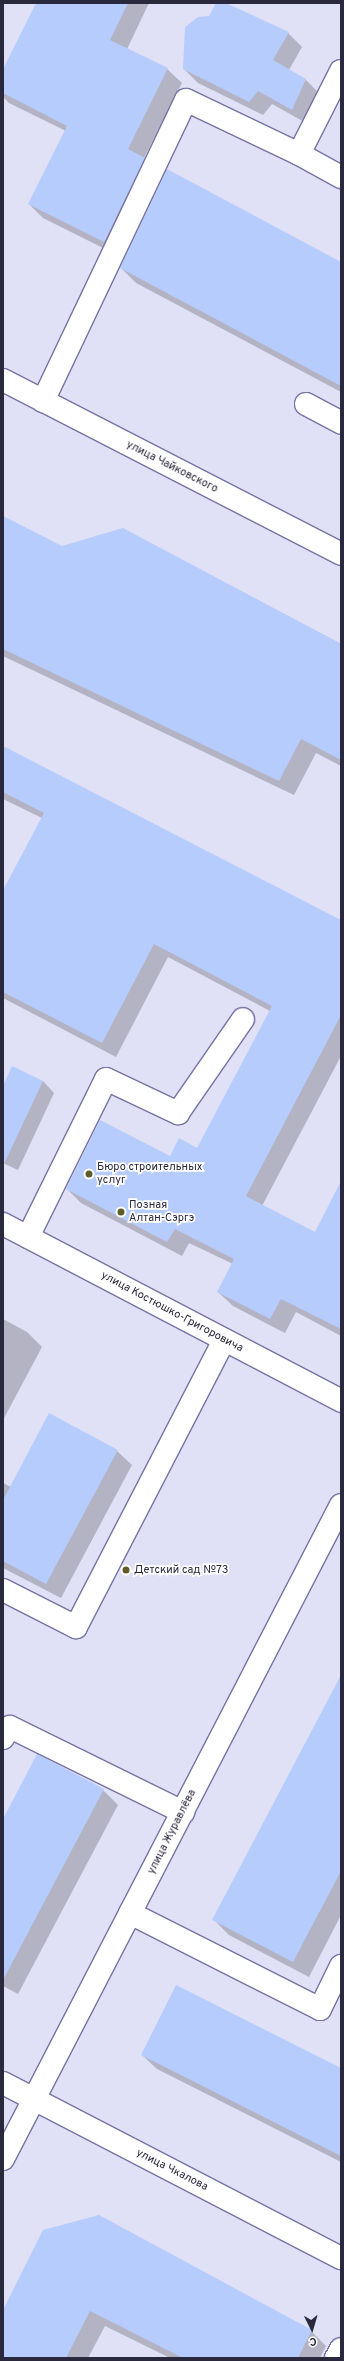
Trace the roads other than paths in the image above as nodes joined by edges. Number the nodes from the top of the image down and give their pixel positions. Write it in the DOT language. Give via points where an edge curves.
graph roads {
  1 [pos="341,71"];
  2 [pos="299,154"];
  3 [pos="341,176"];
  4 [pos="3,380"];
  5 [pos="43,401"];
  6 [pos="306,404"];
  7 [pos="341,423"];
  8 [pos="341,554"];
  9 [pos="243,1019"];
  10 [pos="3,1224"];
  11 [pos="28,1237"];
  12 [pos="224,1340"];
  13 [pos="341,1401"];
  14 [pos="341,1506"];
  15 [pos="3,1590"];
  16 [pos="3,1738"];
  17 [pos="183,1812"];
  18 [pos="130,1913"];
  19 [pos="339,1977"];
  20 [pos="3,2083"];
  21 [pos="34,2099"];
  22 [pos="3,2159"];
  23 [pos="341,2258"];
  24 [pos="341,2349"];
  25 [pos="336,2358"];
  1 -- 2 [label="street"];
  2 -- 3 [label="street"];
  2 -- 5 [label="street" via="186,100"];
  4 -- 5 [label="street, улица Чайковского"];
  5 -- 8 [label="street, улица Чайковского"];
  6 -- 7 [label="street"];
  9 -- 11 [label="street" via="178,1113 106,1079"];
  10 -- 11 [label="street, улица Костюшко-Григоровича"];
  11 -- 12 [label="street, улица Костюшко-Григоровича"];
  12 -- 13 [label="street, улица Костюшко-Григоровича"];
  12 -- 15 [label="street" via="76,1627"];
  14 -- 17 [label="street, улица Журавлёва"];
  16 -- 17 [label="street" via="10,1727"];
  17 -- 18 [label="street, улица Журавлёва"];
  18 -- 19 [label="street" via="320,2009"];
  18 -- 21 [label="street, улица Журавлёва"];
  20 -- 21 [label="street, улица Чкалова"];
  21 -- 22 [label="street, улица Журавлёва"];
  21 -- 23 [label="street, улица Чкалова"];
  24 -- 25 [label="street"];
}
